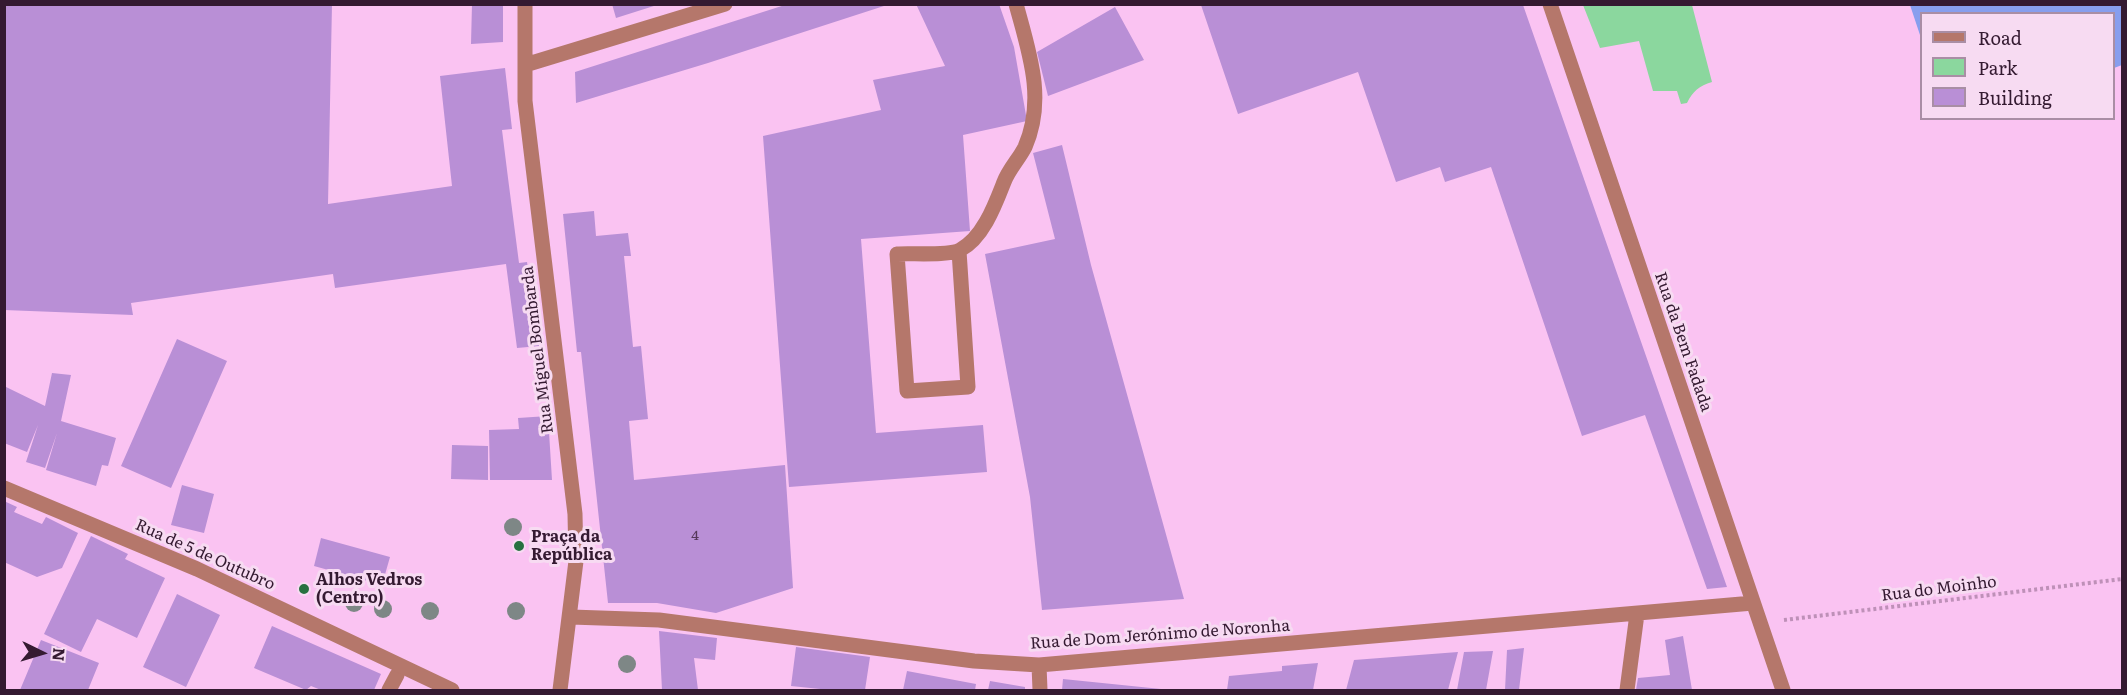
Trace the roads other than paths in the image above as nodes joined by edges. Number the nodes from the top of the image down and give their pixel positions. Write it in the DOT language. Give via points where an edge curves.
graph roads {
  1 [pos="525,4"];
  2 [pos="725,4"];
  3 [pos="1016,4"];
  4 [pos="1550,4"];
  5 [pos="525,65"];
  6 [pos="959,251"];
  7 [pos="4,488"];
  8 [pos="1753,603"];
  9 [pos="1637,614"];
  10 [pos="571,617"];
  11 [pos="1039,665"];
  12 [pos="397,675"];
  13 [pos="389,690"];
  14 [pos="453,690"];
  15 [pos="560,690"];
  16 [pos="1040,690"];
  17 [pos="1627,690"];
  18 [pos="1783,690"];
  1 -- 5 [label="street, Rua Miguel Bombarda"];
  2 -- 5 [label="street"];
  3 -- 6 [label="street" via="1036,87 1035,115 1025,147 1006,176 995,207 973,241"];
  4 -- 8 [label="street, Rua da Bem Fadada"];
  5 -- 10 [label="street, Rua Miguel Bombarda" via="525,101 575,513"];
  6 -- 6 [label="street" via="897,254 907,391 968,387"];
  7 -- 14 [label="street, Rua de 5 de Outubro" via="197,569"];
  8 -- 9 [label="street, Rua de Dom Jerónimo de Noronha"];
  8 -- 18 [label="street, Rua da Bem Fadada"];
  9 -- 11 [label="street, Rua de Dom Jerónimo de Noronha"];
  9 -- 17 [label="street"];
  10 -- 11 [label="street, Rua de Dom Jerónimo de Noronha" via="659,620 974,661"];
  10 -- 15 [label="street, Rua Miguel Bombarda"];
  11 -- 16 [label="street"];
  12 -- 13 [label="street"];
}
